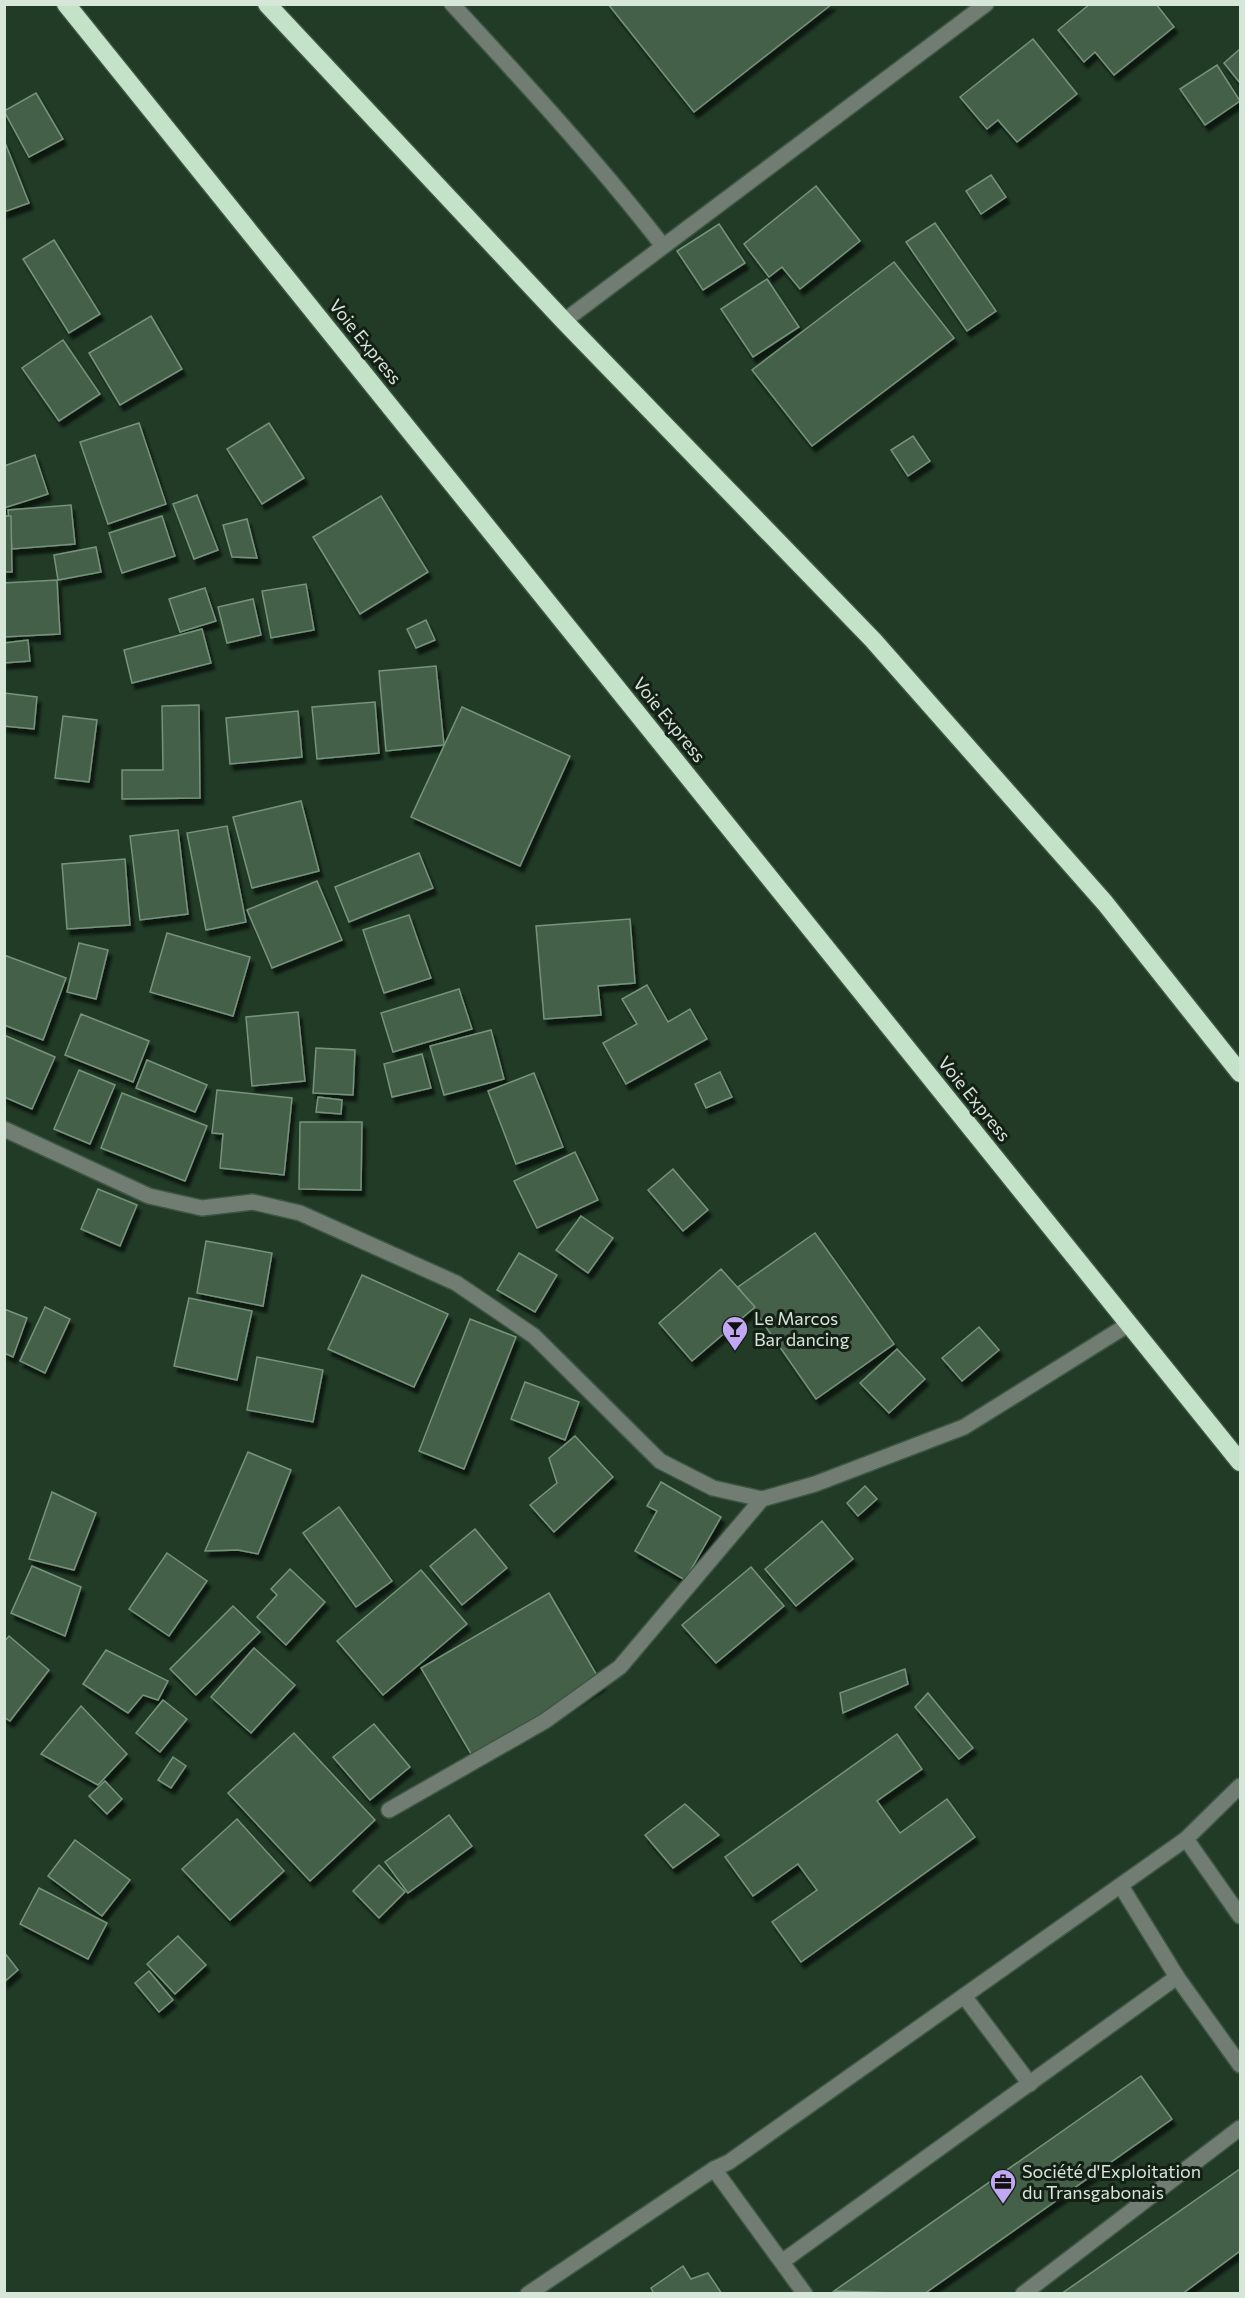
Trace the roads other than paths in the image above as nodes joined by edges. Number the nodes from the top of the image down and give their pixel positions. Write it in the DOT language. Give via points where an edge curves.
graph roads {
  1 [pos="66,4"];
  2 [pos="267,4"];
  3 [pos="452,4"];
  4 [pos="982,6"];
  5 [pos="663,246"];
  6 [pos="564,321"];
  7 [pos="1240,1072"];
  8 [pos="4,1129"];
  9 [pos="1129,1324"];
  10 [pos="1240,1462"];
  11 [pos="762,1499"];
  12 [pos="1240,1786"];
  13 [pos="390,1810"];
  14 [pos="1186,1839"];
  15 [pos="1121,1886"];
  16 [pos="1240,1916"];
  17 [pos="1177,1977"];
  18 [pos="964,1996"];
  19 [pos="1240,2065"];
  20 [pos="1030,2084"];
  21 [pos="1240,2128"];
  22 [pos="714,2169"];
  23 [pos="783,2261"];
  24 [pos="528,2294"];
  25 [pos="805,2294"];
  26 [pos="1023,2294"];
  1 -- 9 [label="highway, Voie Express"];
  2 -- 6 [label="highway"];
  3 -- 5 [label="street" via="554,115"];
  4 -- 5 [label="street"];
  5 -- 6 [label="street"];
  6 -- 7 [label="highway" via="873,640 1105,903"];
  8 -- 11 [label="street" via="149,1196 202,1208 253,1202 300,1213 456,1283 534,1336 660,1461 713,1488"];
  9 -- 10 [label="highway, Voie Express"];
  9 -- 11 [label="street" via="964,1427 815,1484"];
  11 -- 13 [label="street" via="620,1666 545,1721"];
  12 -- 14 [label="street"];
  14 -- 15 [label="street"];
  14 -- 16 [label="street"];
  15 -- 17 [label="street"];
  15 -- 18 [label="street"];
  17 -- 19 [label="street"];
  17 -- 20 [label="street"];
  18 -- 20 [label="street"];
  18 -- 22 [label="street"];
  20 -- 23 [label="street"];
  21 -- 26 [label="street"];
  22 -- 23 [label="street"];
  22 -- 24 [label="street"];
  23 -- 25 [label="street"];
}
